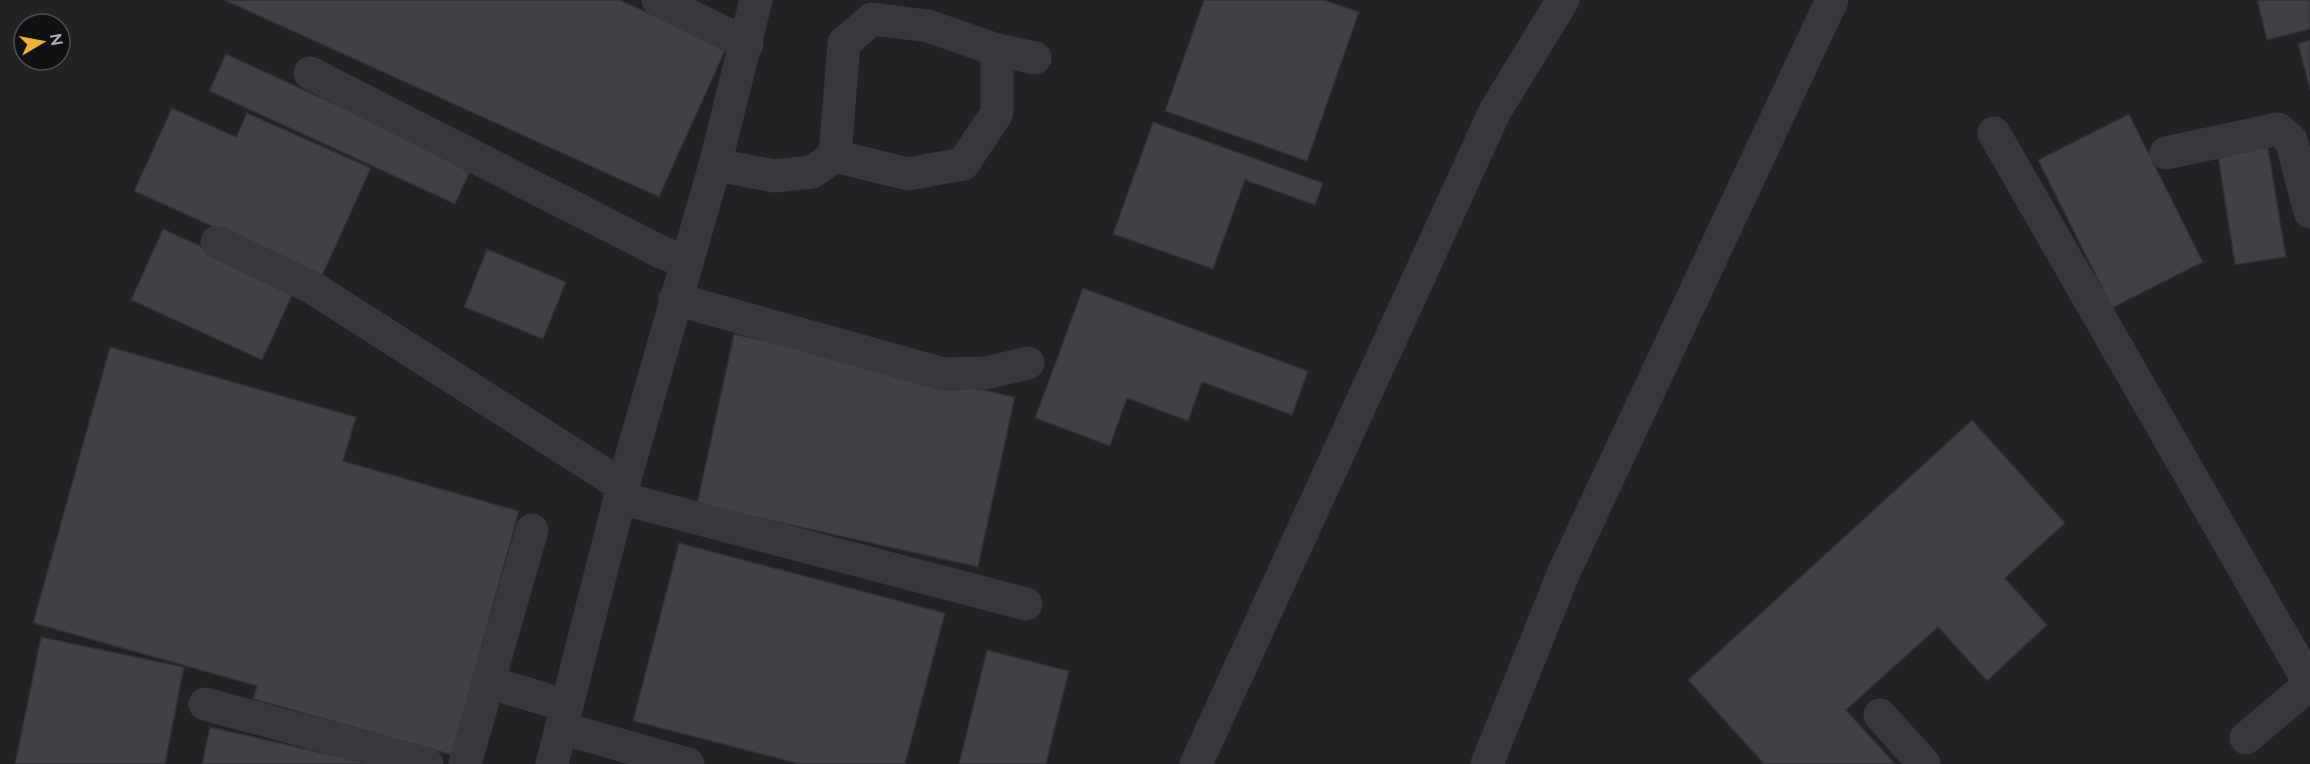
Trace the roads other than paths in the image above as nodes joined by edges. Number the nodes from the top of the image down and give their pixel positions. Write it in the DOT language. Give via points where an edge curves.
graph roads {
  1 [pos="658,0"];
  2 [pos="756,0"];
  3 [pos="1563,0"];
  4 [pos="1832,0"];
  5 [pos="747,44"];
  6 [pos="997,50"];
  7 [pos="1035,58"];
  8 [pos="310,73"];
  9 [pos="1994,133"];
  10 [pos="2166,153"];
  11 [pos="835,156"];
  12 [pos="715,165"];
  13 [pos="2310,212"];
  14 [pos="217,242"];
  15 [pos="686,262"];
  16 [pos="675,299"];
  17 [pos="1028,363"];
  18 [pos="621,492"];
  19 [pos="532,530"];
  20 [pos="1026,604"];
  21 [pos="488,682"];
  22 [pos="2310,684"];
  23 [pos="205,704"];
  24 [pos="1880,715"];
  25 [pos="564,717"];
  26 [pos="2246,738"];
  27 [pos="428,764"];
  28 [pos="465,764"];
  29 [pos="552,764"];
  30 [pos="688,764"];
  31 [pos="1196,764"];
  32 [pos="1487,764"];
  33 [pos="1924,764"];
  1 -- 5 [label="street"];
  2 -- 5 [label="street"];
  3 -- 31 [label="street" via="1495,111"];
  4 -- 32 [label="street" via="1564,572"];
  5 -- 12 [label="street"];
  6 -- 7 [label="street"];
  6 -- 11 [label="street" via="997,113 963,164 908,174"];
  6 -- 11 [label="street" via="928,26 872,19 844,43"];
  8 -- 15 [label="street"];
  9 -- 22 [label="street"];
  10 -- 13 [label="street" via="2277,129 2291,140"];
  11 -- 12 [label="street" via="812,172 775,176"];
  12 -- 15 [label="street"];
  14 -- 18 [label="street" via="313,288"];
  15 -- 16 [label="street"];
  16 -- 17 [label="street" via="943,374 986,373"];
  16 -- 18 [label="street"];
  18 -- 20 [label="street"];
  18 -- 25 [label="street"];
  19 -- 21 [label="street"];
  21 -- 25 [label="street"];
  21 -- 28 [label="street"];
  22 -- 26 [label="street"];
  23 -- 27 [label="street"];
  24 -- 33 [label="street"];
  25 -- 29 [label="street"];
  25 -- 30 [label="street"];
}
